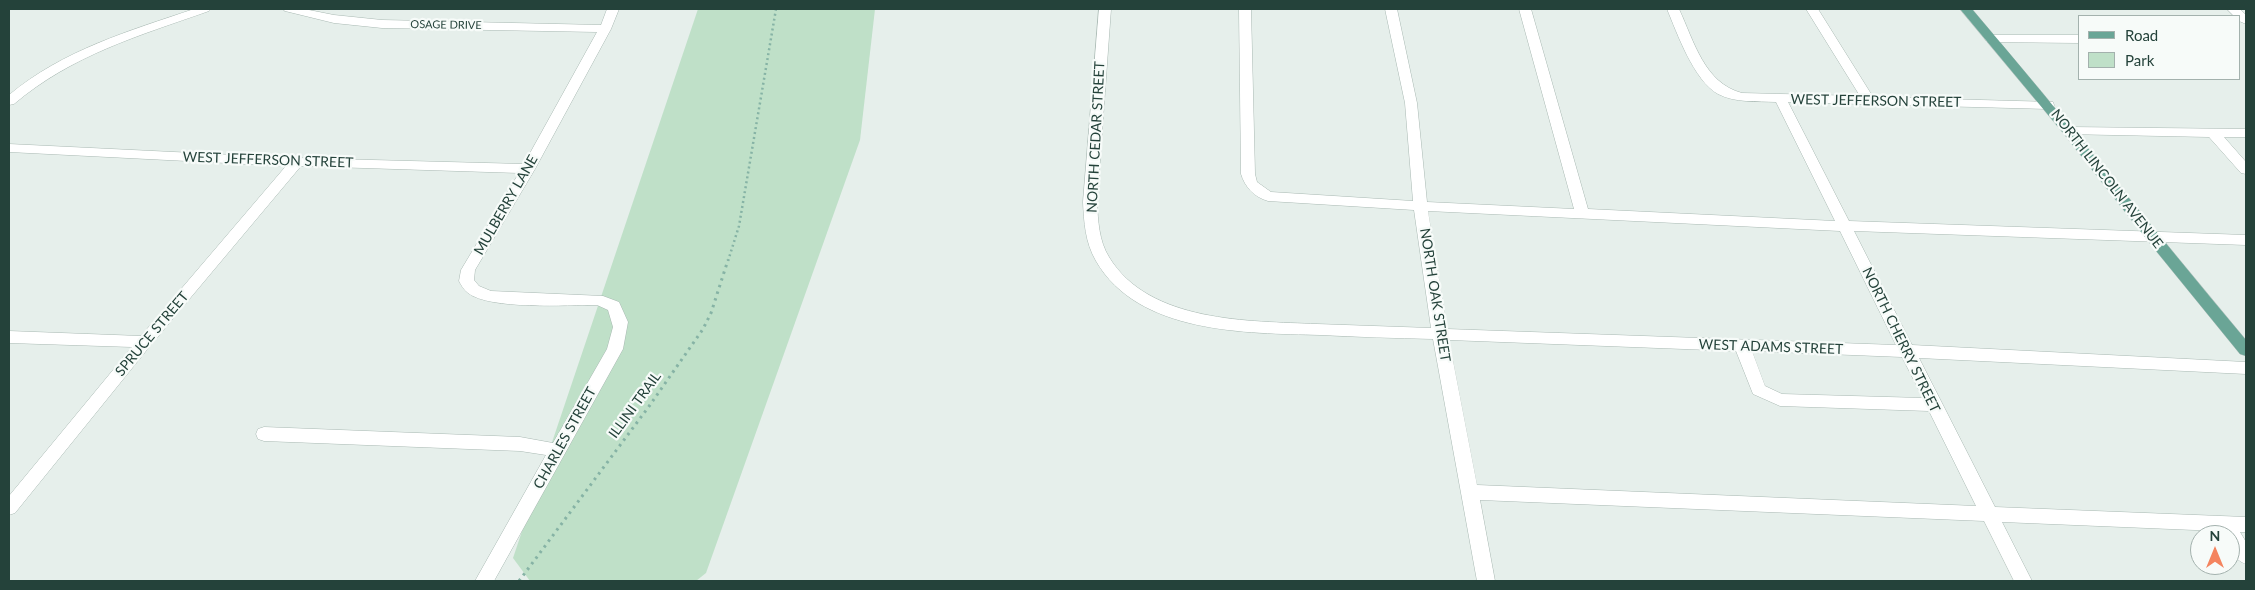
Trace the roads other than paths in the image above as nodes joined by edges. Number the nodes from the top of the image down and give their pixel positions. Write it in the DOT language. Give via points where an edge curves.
graph roads {
  1 [pos="205,9"];
  2 [pos="288,9"];
  3 [pos="613,9"];
  4 [pos="1105,9"];
  5 [pos="1245,9"];
  6 [pos="1391,9"];
  7 [pos="1525,9"];
  8 [pos="1673,9"];
  9 [pos="1812,9"];
  10 [pos="1966,9"];
  11 [pos="605,29"];
  12 [pos="1991,38"];
  13 [pos="2078,39"];
  14 [pos="1780,98"];
  15 [pos="9,101"];
  16 [pos="1869,101"];
  17 [pos="2048,105"];
  18 [pos="2069,131"];
  19 [pos="2212,132"];
  20 [pos="2246,133"];
  21 [pos="9,148"];
  22 [pos="297,162"];
  23 [pos="528,169"];
  24 [pos="2246,170"];
  25 [pos="1420,206"];
  26 [pos="1582,213"];
  27 [pos="1844,226"];
  28 [pos="2153,238"];
  29 [pos="2246,240"];
  30 [pos="598,300"];
  31 [pos="1296,329"];
  32 [pos="1440,334"];
  33 [pos="9,337"];
  34 [pos="145,342"];
  35 [pos="1742,346"];
  36 [pos="2246,350"];
  37 [pos="1906,351"];
  38 [pos="2246,368"];
  39 [pos="1933,406"];
  40 [pos="264,434"];
  41 [pos="558,450"];
  42 [pos="1469,492"];
  43 [pos="9,508"];
  44 [pos="1989,514"];
  45 [pos="2224,524"];
  46 [pos="2246,525"];
  47 [pos="2246,556"];
  48 [pos="484,581"];
  49 [pos="1486,581"];
  50 [pos="2023,581"];
  1 -- 15 [label="street" via="59,64"];
  2 -- 11 [label="street, OSAGE DRIVE" via="334,19 382,24"];
  3 -- 11 [label="street, MULBERRY LANE"];
  4 -- 31 [label="street, NORTH CEDAR STREET" via="1090,202 1092,232 1102,259 1125,286 1161,308 1199,320"];
  5 -- 25 [label="street" via="1248,174 1252,184 1268,196"];
  6 -- 25 [label="street, NORTH OAK STREET" via="1411,103"];
  7 -- 26 [label="street"];
  8 -- 14 [label="street, WEST JEFFERSON STREET" via="1701,67 1721,91 1741,97"];
  9 -- 16 [label="street"];
  10 -- 12 [label="main road, NORTH LINCOLN AVENUE"];
  11 -- 23 [label="street, MULBERRY LANE"];
  12 -- 13 [label="street"];
  12 -- 17 [label="main road, NORTH LINCOLN AVENUE"];
  14 -- 16 [label="street, WEST JEFFERSON STREET"];
  14 -- 27 [label="street, NORTH CHERRY STREET"];
  16 -- 17 [label="street, WEST JEFFERSON STREET"];
  17 -- 18 [label="main road, NORTH LINCOLN AVENUE"];
  18 -- 19 [label="street"];
  18 -- 28 [label="main road, NORTH LINCOLN AVENUE"];
  19 -- 20 [label="street"];
  19 -- 24 [label="street"];
  21 -- 22 [label="street, WEST JEFFERSON STREET"];
  22 -- 23 [label="street, WEST JEFFERSON STREET"];
  22 -- 34 [label="street, SPRUCE STREET"];
  23 -- 30 [label="street, MULBERRY LANE" via="468,270 466,281 474,290 489,296"];
  25 -- 26 [label="street"];
  25 -- 32 [label="street, NORTH OAK STREET"];
  26 -- 27 [label="street"];
  27 -- 28 [label="street"];
  27 -- 37 [label="street, NORTH CHERRY STREET"];
  28 -- 29 [label="street"];
  28 -- 36 [label="main road, NORTH LINCOLN AVENUE"];
  30 -- 41 [label="street, CHARLES STREET" via="614,306 621,318 620,331 615,348"];
  31 -- 32 [label="street, WEST ADAMS STREET"];
  32 -- 35 [label="street, WEST ADAMS STREET"];
  32 -- 42 [label="street, NORTH OAK STREET"];
  33 -- 34 [label="street"];
  34 -- 43 [label="street, SPRUCE STREET"];
  35 -- 37 [label="street, WEST ADAMS STREET"];
  35 -- 39 [label="street" via="1759,390 1780,400"];
  37 -- 38 [label="street, WEST ADAMS STREET"];
  37 -- 39 [label="street, NORTH CHERRY STREET"];
  39 -- 44 [label="street, NORTH CHERRY STREET"];
  40 -- 41 [label="street" via="520,444"];
  41 -- 48 [label="street, CHARLES STREET"];
  42 -- 44 [label="street"];
  42 -- 49 [label="street, NORTH OAK STREET"];
  44 -- 45 [label="street"];
  44 -- 50 [label="street, NORTH CHERRY STREET"];
  45 -- 46 [label="street"];
  45 -- 47 [label="street"];
}
